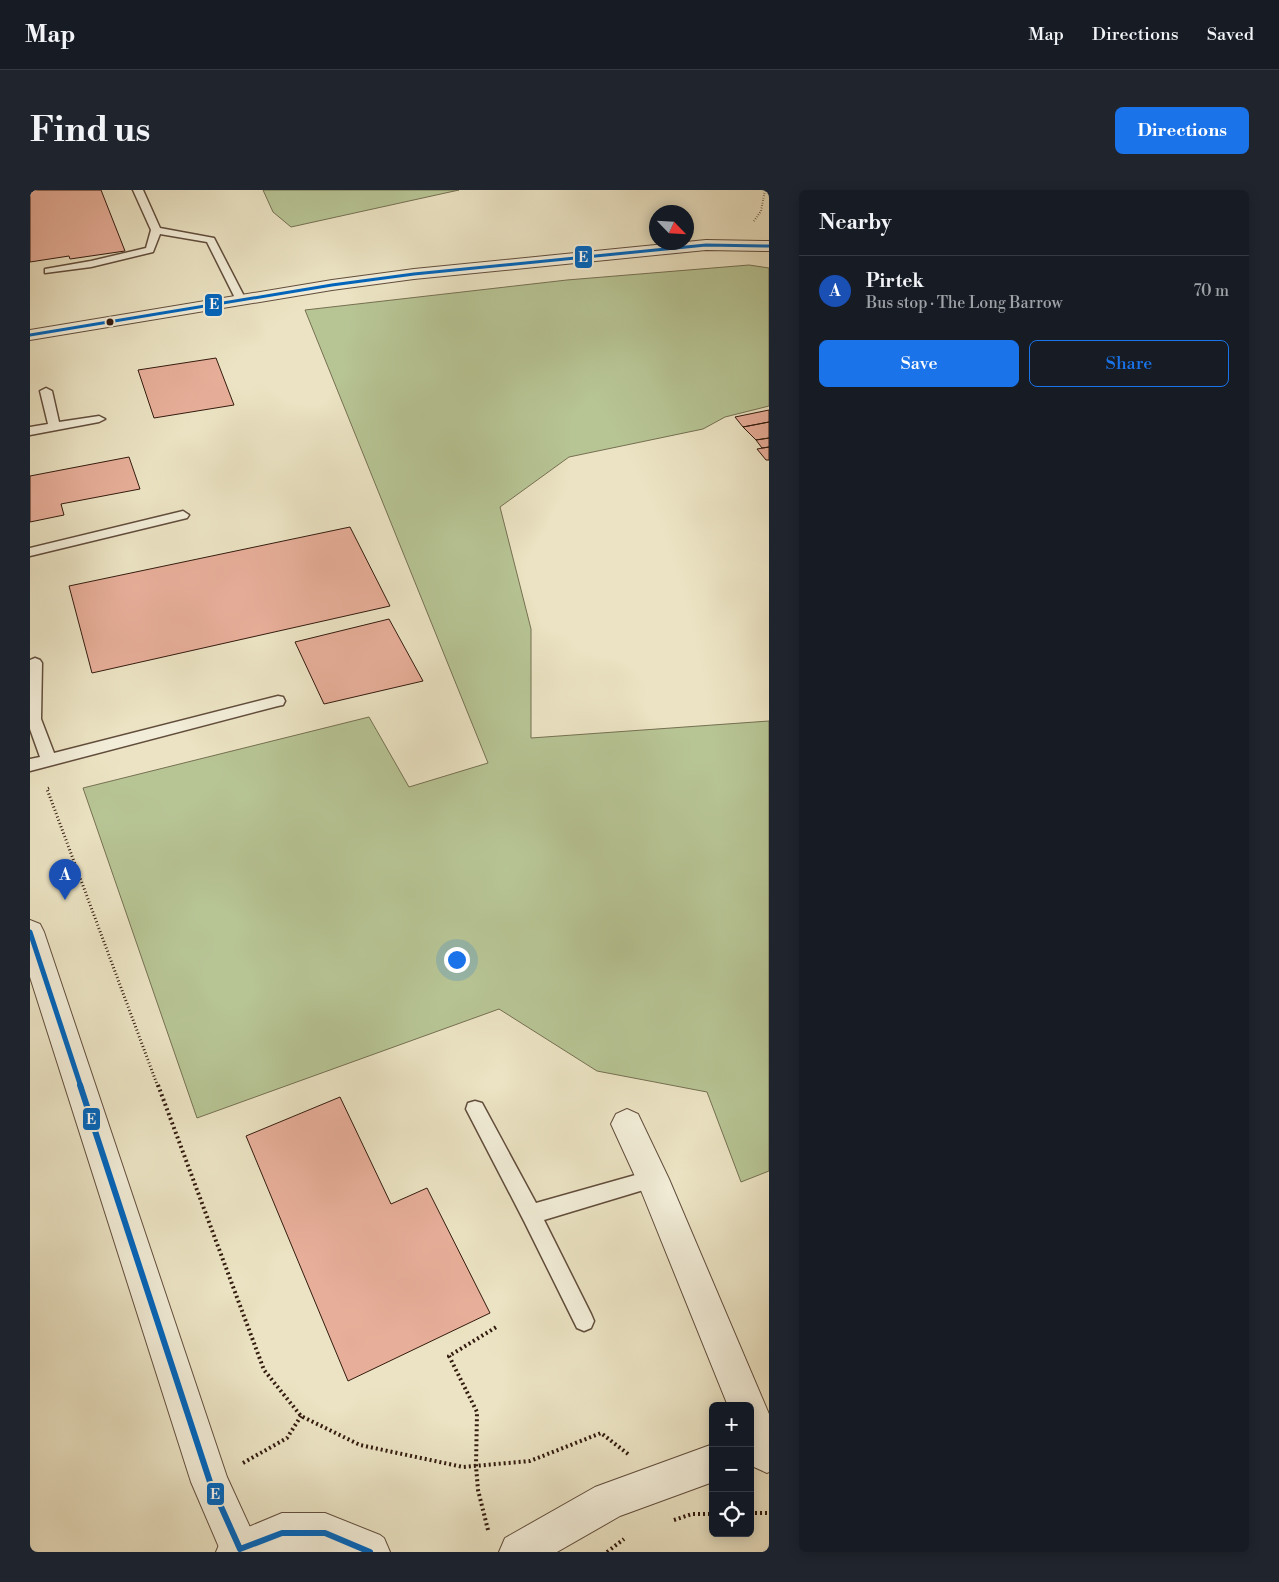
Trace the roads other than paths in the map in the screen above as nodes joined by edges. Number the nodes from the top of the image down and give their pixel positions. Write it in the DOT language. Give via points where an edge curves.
graph roads {
  1 [pos="138,190"];
  2 [pos="769,229"];
  3 [pos="156,230"];
  4 [pos="706,245"];
  5 [pos="769,246"];
  6 [pos="49,271"];
  7 [pos="241,300"];
  8 [pos="30,335"];
  9 [pos="46,391"];
  10 [pos="99,418"];
  11 [pos="54,427"];
  12 [pos="30,431"];
  13 [pos="182,515"];
  14 [pos="30,552"];
  15 [pos="35,663"];
  16 [pos="278,701"];
  17 [pos="48,760"];
  18 [pos="30,765"];
  19 [pos="30,932"];
  20 [pos="475,1109"];
  21 [pos="627,1124"];
  22 [pos="652,1179"];
  23 [pos="531,1214"];
  24 [pos="584,1321"];
  25 [pos="745,1402"];
  26 [pos="754,1427"];
  27 [pos="762,1455"];
  28 [pos="709,1464"];
  29 [pos="504,1543"];
  30 [pos="238,1550"];
  31 [pos="370,1552"];
  1 -- 3 [label="lane"];
  2 -- 4 [label="street"];
  3 -- 6 [label="lane" via="150,250"];
  3 -- 7 [label="lane" via="211,240"];
  4 -- 5 [label="street"];
  4 -- 7 [label="street" via="414,274"];
  7 -- 8 [label="street"];
  9 -- 11 [label="lane"];
  10 -- 11 [label="lane"];
  11 -- 12 [label="lane"];
  13 -- 14 [label="lane"];
  15 -- 17 [label="lane" via="34,719"];
  16 -- 17 [label="lane"];
  17 -- 18 [label="lane"];
  19 -- 30 [label="street" via="210,1482"];
  20 -- 23 [label="lane"];
  21 -- 22 [label="street"];
  22 -- 23 [label="lane"];
  22 -- 25 [label="street"];
  23 -- 24 [label="lane"];
  26 -- 27 [label="street"];
  28 -- 29 [label="street" via="609,1500"];
  30 -- 31 [label="street" via="282,1533 325,1533"];
}
